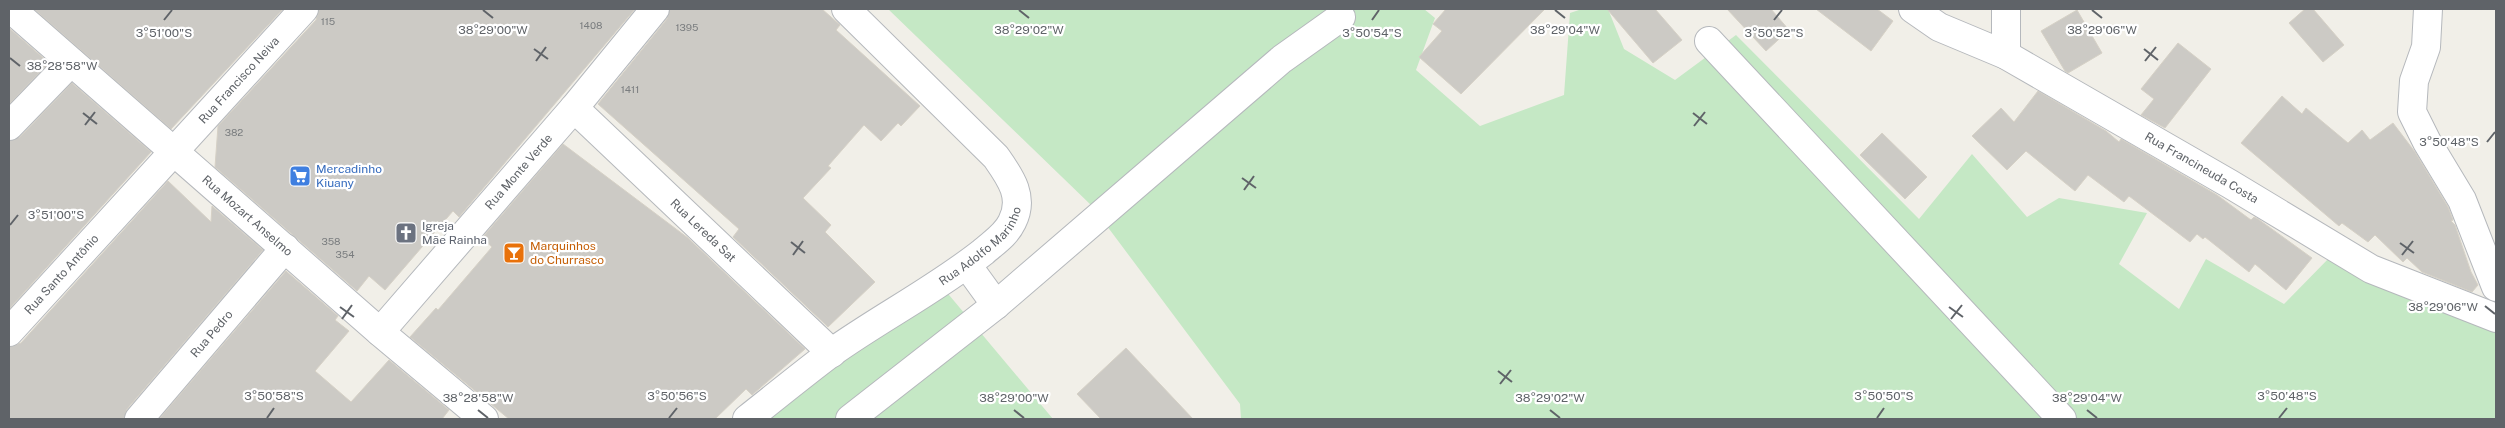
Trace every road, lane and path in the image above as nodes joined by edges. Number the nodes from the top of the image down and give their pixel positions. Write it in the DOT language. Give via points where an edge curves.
graph roads {
  1 [pos="12,9"];
  2 [pos="304,9"];
  3 [pos="655,9"];
  4 [pos="846,9"];
  5 [pos="1913,9"];
  6 [pos="2006,9"];
  7 [pos="2428,9"];
  8 [pos="1342,17"];
  9 [pos="1709,41"];
  10 [pos="2006,55"];
  11 [pos="71,62"];
  12 [pos="574,108"];
  13 [pos="9,126"];
  14 [pos="173,150"];
  15 [pos="285,248"];
  16 [pos="967,264"];
  17 [pos="2496,287"];
  18 [pos="996,306"];
  19 [pos="2496,318"];
  20 [pos="9,332"];
  21 [pos="380,332"];
  22 [pos="832,353"];
  23 [pos="139,419"];
  24 [pos="484,419"];
  25 [pos="748,419"];
  26 [pos="850,419"];
  27 [pos="2062,419"];
  1 -- 11 [label="street, Rua Mozart Anselmo"];
  2 -- 14 [label="street, Rua Francisco Neiva"];
  3 -- 12 [label="street, Rua Monte Verde"];
  4 -- 16 [label="street, Rua Adolfo Marinho" via="975,135 1010,177 1016,190 1012,223 1002,236"];
  5 -- 10 [label="street, Rua Francineuda Costa" via="1939,28"];
  6 -- 10 [label="street"];
  7 -- 17 [label="street" via="2426,47 2414,81 2412,112 2462,200"];
  8 -- 18 [label="street" via="1282,59"];
  9 -- 27 [label="street"];
  10 -- 19 [label="street, Rua Francineuda Costa" via="2371,268"];
  11 -- 13 [label="street"];
  11 -- 14 [label="street, Rua Mozart Anselmo"];
  12 -- 21 [label="street, Rua Monte Verde"];
  12 -- 22 [label="street, Rua Lereda Sat"];
  14 -- 15 [label="street, Rua Mozart Anselmo"];
  14 -- 20 [label="street, Rua Santo Antônio"];
  15 -- 21 [label="street, Rua Mozart Anselmo"];
  15 -- 23 [label="street, Rua Pedro"];
  16 -- 18 [label="street"];
  16 -- 22 [label="street, Rua Adolfo Marinho"];
  18 -- 26 [label="street"];
  21 -- 24 [label="street, Rua Mozart Anselmo"];
  22 -- 25 [label="street, Rua Adolfo Marinho"];
}
